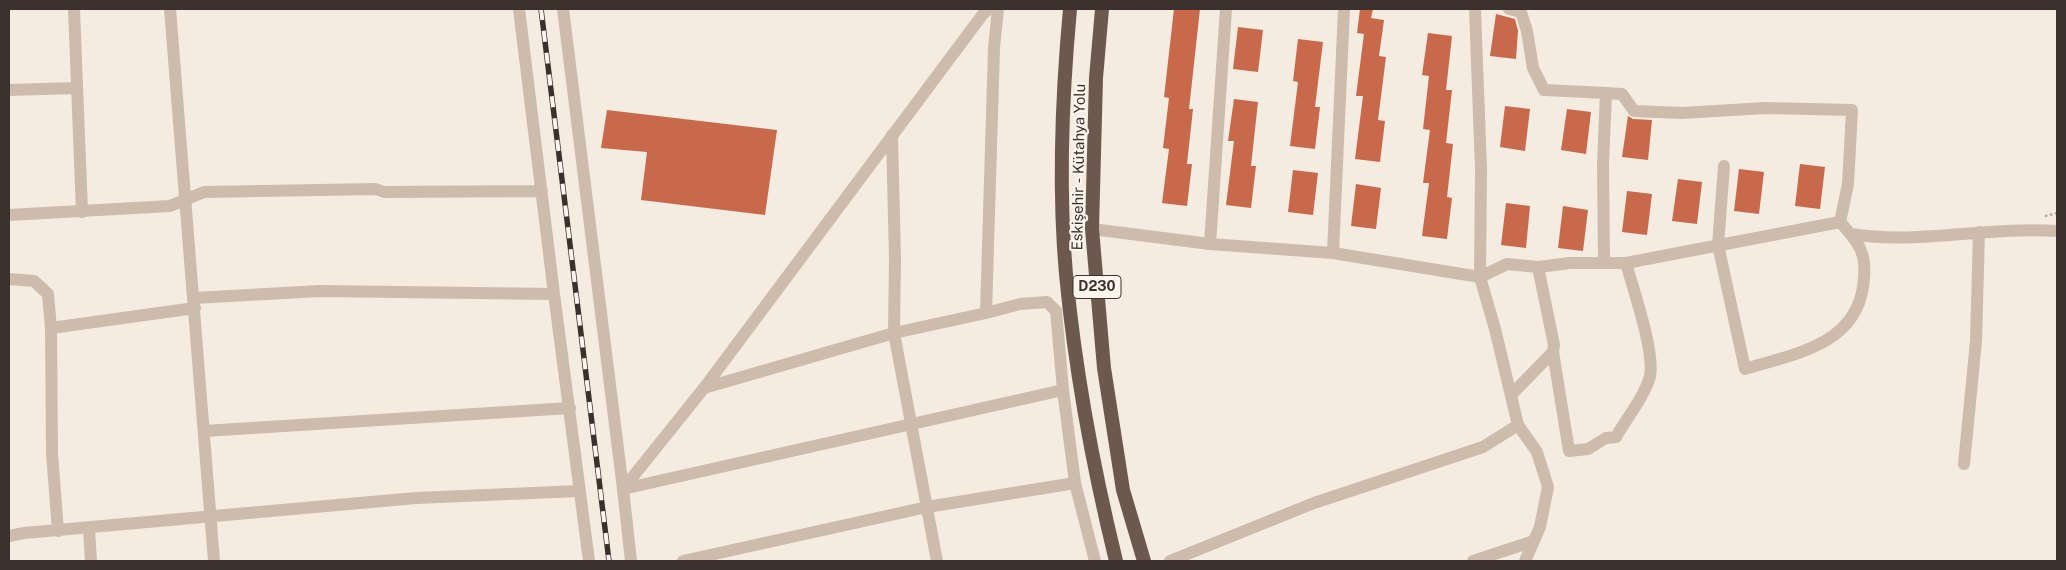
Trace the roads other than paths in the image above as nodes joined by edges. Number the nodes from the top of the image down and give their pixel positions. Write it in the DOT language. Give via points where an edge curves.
graph roads {
  1 [pos="74,9"];
  2 [pos="170,9"];
  3 [pos="520,9"];
  4 [pos="562,9"];
  5 [pos="989,9"];
  6 [pos="998,9"];
  7 [pos="1070,9"];
  8 [pos="1102,9"];
  9 [pos="1226,9"];
  10 [pos="1344,9"];
  11 [pos="1475,9"];
  12 [pos="1509,9"];
  13 [pos="76,88"];
  14 [pos="9,90"];
  15 [pos="1606,93"];
  16 [pos="892,135"];
  17 [pos="1724,166"];
  18 [pos="542,191"];
  19 [pos="185,199"];
  20 [pos="82,212"];
  21 [pos="9,215"];
  22 [pos="1840,222"];
  23 [pos="1092,229"];
  24 [pos="2057,231"];
  25 [pos="1979,232"];
  26 [pos="1851,234"];
  27 [pos="1210,244"];
  28 [pos="1718,245"];
  29 [pos="1333,253"];
  30 [pos="1604,262"];
  31 [pos="1626,263"];
  32 [pos="1538,267"];
  33 [pos="1480,277"];
  34 [pos="9,279"];
  35 [pos="554,294"];
  36 [pos="194,303"];
  37 [pos="986,313"];
  38 [pos="51,328"];
  39 [pos="894,333"];
  40 [pos="1553,352"];
  41 [pos="704,388"];
  42 [pos="1063,390"];
  43 [pos="1511,395"];
  44 [pos="570,408"];
  45 [pos="911,423"];
  46 [pos="1518,425"];
  47 [pos="204,431"];
  48 [pos="1964,464"];
  49 [pos="1075,483"];
  50 [pos="624,489"];
  51 [pos="579,491"];
  52 [pos="927,507"];
  53 [pos="210,517"];
  54 [pos="89,529"];
  55 [pos="58,531"];
  56 [pos="9,536"];
  57 [pos="1534,541"];
  58 [pos="91,561"];
  59 [pos="214,561"];
  60 [pos="590,561"];
  61 [pos="631,561"];
  62 [pos="683,561"];
  63 [pos="937,561"];
  64 [pos="1095,561"];
  65 [pos="1116,561"];
  66 [pos="1144,561"];
  67 [pos="1170,561"];
  68 [pos="1473,561"];
  69 [pos="1525,561"];
  1 -- 13 [label="street"];
  2 -- 19 [label="street"];
  3 -- 18 [label="street"];
  4 -- 50 [label="street"];
  5 -- 16 [label="street"];
  6 -- 37 [label="street"];
  7 -- 65 [label="highway, Eskişehir - Kütahya Yolu / D230" via="1064,70 1062,187 1066,273 1082,400"];
  8 -- 23 [label="highway, Eskişehir - Kütahya Yolu / D230" via="1096,78"];
  9 -- 27 [label="street"];
  10 -- 29 [label="street"];
  11 -- 33 [label="street" via="1481,169"];
  12 -- 15 [label="street" via="1522,12 1533,68 1544,90"];
  13 -- 14 [label="street"];
  13 -- 20 [label="street"];
  15 -- 22 [label="street" via="1622,94 1634,111 1658,113 1765,108 1852,110 1848,184"];
  15 -- 30 [label="street"];
  16 -- 39 [label="street" via="896,258"];
  16 -- 41 [label="street"];
  17 -- 28 [label="street"];
  18 -- 19 [label="street" via="204,192"];
  18 -- 35 [label="street"];
  19 -- 20 [label="street" via="170,206"];
  19 -- 36 [label="street"];
  20 -- 21 [label="street"];
  22 -- 26 [label="street"];
  22 -- 28 [label="street"];
  23 -- 27 [label="street"];
  23 -- 66 [label="highway, Eskişehir - Kütahya Yolu / D230" via="1105,378 1123,490"];
  24 -- 25 [label="street"];
  25 -- 26 [label="street" via="1892,237"];
  25 -- 48 [label="street" via="1976,341"];
  26 -- 28 [label="street" via="1858,242 1866,268 1861,303 1847,325 1826,342 1745,369"];
  27 -- 29 [label="street"];
  28 -- 31 [label="street"];
  29 -- 33 [label="street"];
  30 -- 31 [label="street"];
  30 -- 32 [label="street"];
  31 -- 40 [label="street" via="1648,344 1650,374 1647,385 1616,437 1606,438 1588,449 1569,451"];
  32 -- 33 [label="street" via="1507,264"];
  32 -- 40 [label="street"];
  33 -- 43 [label="street"];
  34 -- 38 [label="street" via="34,281 48,294"];
  35 -- 36 [label="street" via="320,291"];
  35 -- 44 [label="street"];
  36 -- 38 [label="street"];
  36 -- 47 [label="street"];
  37 -- 39 [label="street"];
  37 -- 42 [label="street" via="1020,304 1047,302 1056,311"];
  38 -- 55 [label="street" via="52,453"];
  39 -- 41 [label="street"];
  39 -- 45 [label="street"];
  40 -- 43 [label="street"];
  41 -- 50 [label="street"];
  42 -- 45 [label="street"];
  42 -- 49 [label="street"];
  43 -- 46 [label="street"];
  44 -- 47 [label="street"];
  44 -- 51 [label="street"];
  45 -- 50 [label="street"];
  45 -- 52 [label="street"];
  46 -- 57 [label="street" via="1537,452 1548,487"];
  46 -- 67 [label="street" via="1483,447 1314,503"];
  47 -- 53 [label="street"];
  49 -- 52 [label="street"];
  49 -- 64 [label="street"];
  50 -- 61 [label="street"];
  51 -- 53 [label="street" via="416,498"];
  51 -- 60 [label="street"];
  52 -- 62 [label="street"];
  52 -- 63 [label="street"];
  53 -- 54 [label="street"];
  53 -- 59 [label="street"];
  54 -- 55 [label="street"];
  54 -- 58 [label="street"];
  55 -- 56 [label="street"];
  57 -- 68 [label="street"];
  57 -- 69 [label="street"];
}
